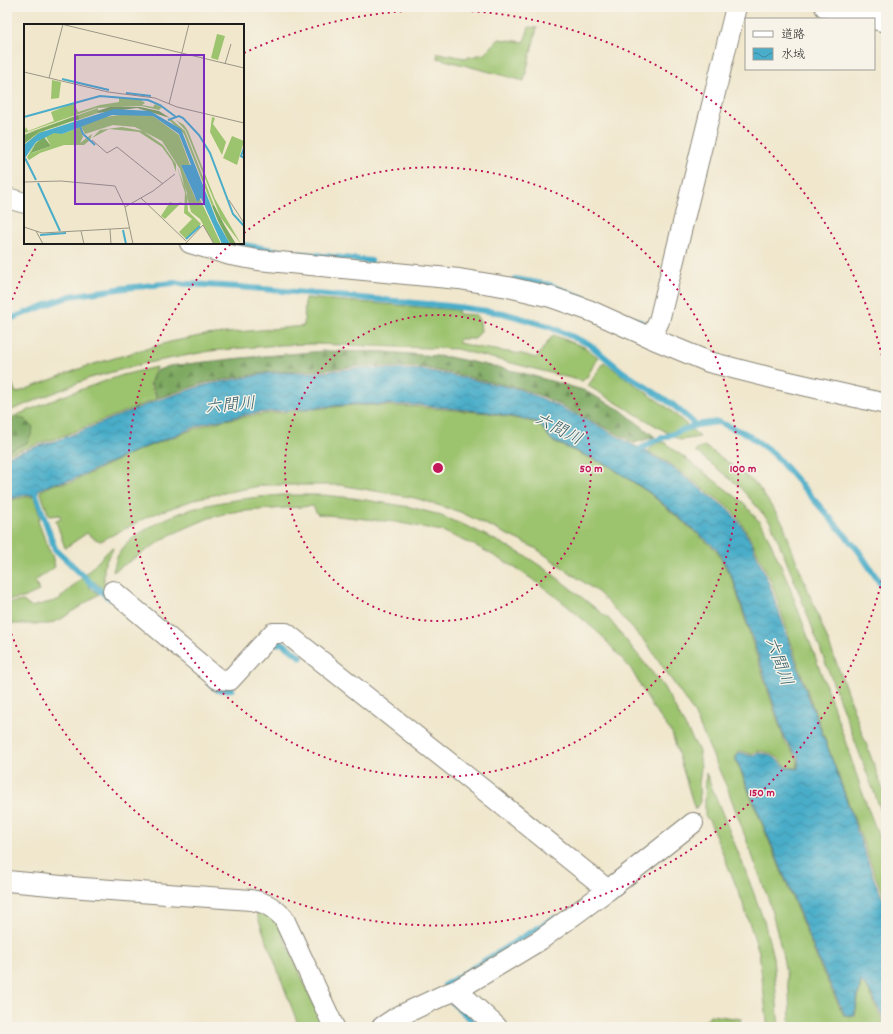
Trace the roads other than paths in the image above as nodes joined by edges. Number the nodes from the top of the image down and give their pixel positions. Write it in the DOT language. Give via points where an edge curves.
graph roads {
  1 [pos="736,7"];
  2 [pos="826,7"];
  3 [pos="870,18"];
  4 [pos="875,19"];
  5 [pos="886,22"];
  6 [pos="7,198"];
  7 [pos="24,202"];
  8 [pos="193,244"];
  9 [pos="655,330"];
  10 [pos="886,404"];
  11 [pos="113,591"];
  12 [pos="693,823"];
  13 [pos="7,881"];
  14 [pos="608,890"];
  15 [pos="451,992"];
  16 [pos="334,1027"];
  17 [pos="382,1027"];
  18 [pos="497,1027"];
  1 -- 9 [label="street"];
  2 -- 3 [label="street"];
  4 -- 5 [label="street"];
  6 -- 7 [label="street"];
  8 -- 9 [label="street" via="258,260 459,279 508,287 551,297"];
  9 -- 10 [label="street" via="709,362"];
  11 -- 14 [label="street" via="218,679 230,680 273,633 286,633"];
  12 -- 14 [label="street"];
  13 -- 16 [label="street" via="263,902 283,917"];
  14 -- 15 [label="street" via="540,940"];
  15 -- 17 [label="street"];
  15 -- 18 [label="street"];
}
